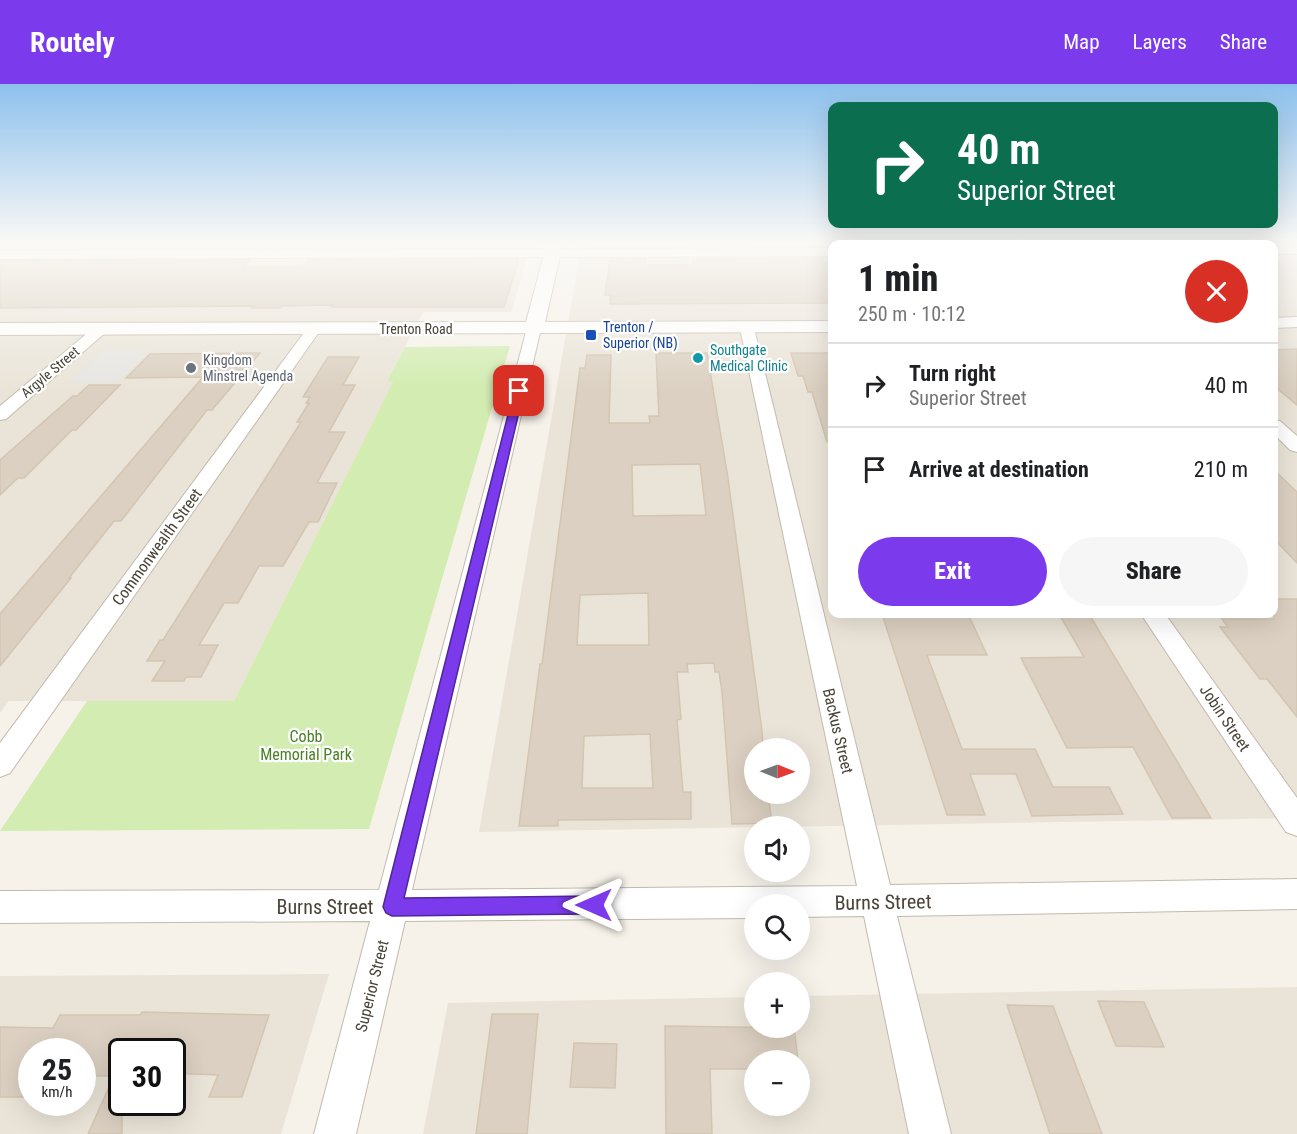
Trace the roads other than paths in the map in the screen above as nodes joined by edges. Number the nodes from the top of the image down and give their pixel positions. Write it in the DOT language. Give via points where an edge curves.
graph roads {
  1 [pos="543,292"];
  2 [pos="1297,322"];
  3 [pos="1278,323"];
  4 [pos="828,327"];
  5 [pos="534,328"];
  6 [pos="747,328"];
  7 [pos="0,329"];
  8 [pos="101,329"];
  9 [pos="314,329"];
  10 [pos="0,415"];
  11 [pos="1278,429"];
  12 [pos="1297,446"];
  13 [pos="1156,618"];
  14 [pos="0,765"];
  15 [pos="1297,823"];
  16 [pos="1297,894"];
  17 [pos="878,902"];
  18 [pos="0,907"];
  19 [pos="392,907"];
  20 [pos="335,1134"];
  21 [pos="930,1134"];
  1 -- 5 [label="street, Superior Street"];
  2 -- 3 [label="street"];
  4 -- 6 [label="street, Trenton Road"];
  5 -- 6 [label="street, Trenton Road"];
  5 -- 9 [label="street, Trenton Road"];
  5 -- 19 [label="street, Superior Street"];
  6 -- 17 [label="street, Backus Street"];
  7 -- 8 [label="street, Trenton Road"];
  8 -- 9 [label="street, Trenton Road"];
  8 -- 10 [label="street, Argyle Street"];
  9 -- 14 [label="street, Commonwealth Street"];
  11 -- 12 [label="street"];
  13 -- 15 [label="street, Jobin Street"];
  16 -- 17 [label="street, Burns Street"];
  17 -- 19 [label="street, Burns Street"];
  17 -- 21 [label="street, Backus Street"];
  18 -- 19 [label="street, Burns Street"];
  19 -- 20 [label="street, Superior Street"];
}
